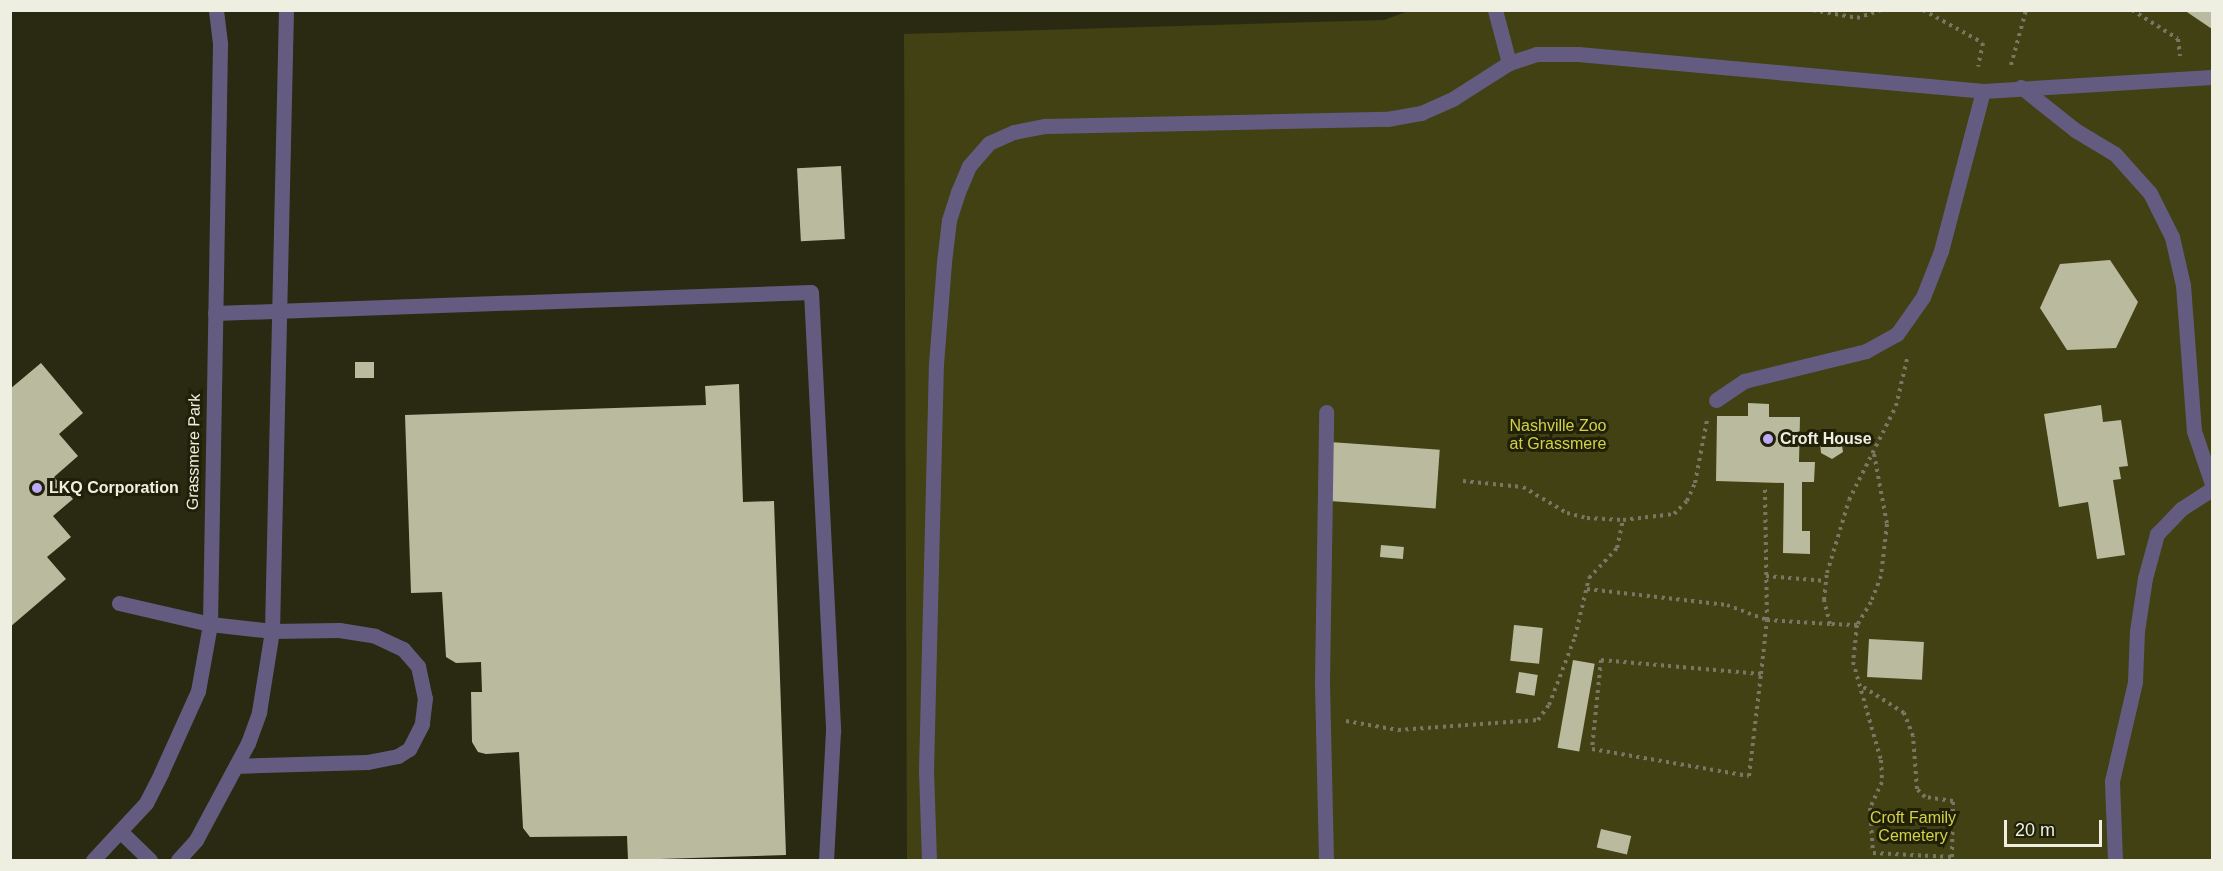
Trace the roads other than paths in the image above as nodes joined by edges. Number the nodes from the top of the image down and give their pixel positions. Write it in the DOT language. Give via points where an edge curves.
graph roads {
  1 [pos="216,10"];
  2 [pos="286,10"];
  3 [pos="1495,10"];
  4 [pos="1509,63"];
  5 [pos="2212,77"];
  6 [pos="2021,87"];
  7 [pos="1978,91"];
  8 [pos="281,312"];
  9 [pos="214,313"];
  10 [pos="1716,400"];
  11 [pos="1326,412"];
  12 [pos="2212,484"];
  13 [pos="2212,489"];
  14 [pos="119,603"];
  15 [pos="210,624"];
  16 [pos="272,631"];
  17 [pos="236,766"];
  18 [pos="122,833"];
  19 [pos="93,861"];
  20 [pos="150,861"];
  21 [pos="178,861"];
  22 [pos="826,861"];
  23 [pos="929,861"];
  24 [pos="1326,861"];
  25 [pos="2115,861"];
  1 -- 9 [label="street, Grassmere Park" via="220,43"];
  2 -- 8 [label="street"];
  3 -- 4 [label="street"];
  4 -- 7 [label="street" via="1536,54 1578,54"];
  4 -- 23 [label="street" via="1455,98 1421,113 1387,120 1046,126 1014,132 989,143 969,166 949,220 936,364 927,759"];
  5 -- 6 [label="street"];
  6 -- 7 [label="street"];
  6 -- 12 [label="street" via="2075,130 2115,154 2150,194 2166,226 2179,260 2183,285 2194,430"];
  7 -- 10 [label="street" via="1941,251 1923,297 1897,334 1866,351 1744,381"];
  8 -- 9 [label="street"];
  8 -- 16 [label="street"];
  8 -- 22 [label="street" via="811,292 833,731"];
  9 -- 15 [label="street, Grassmere Park"];
  11 -- 24 [label="street" via="1322,702"];
  13 -- 25 [label="street" via="2181,509 2157,534 2145,578 2135,682 2112,781"];
  14 -- 15 [label="street"];
  15 -- 16 [label="street"];
  15 -- 18 [label="street, Grassmere Park" via="198,691 146,803"];
  16 -- 17 [label="street" via="259,712"];
  16 -- 17 [label="street" via="339,630 393,643 411,657 421,675 425,698 422,724 409,749 392,759"];
  17 -- 21 [label="street" via="196,840"];
  18 -- 19 [label="street, Grassmere Park"];
  18 -- 20 [label="street"];
}
